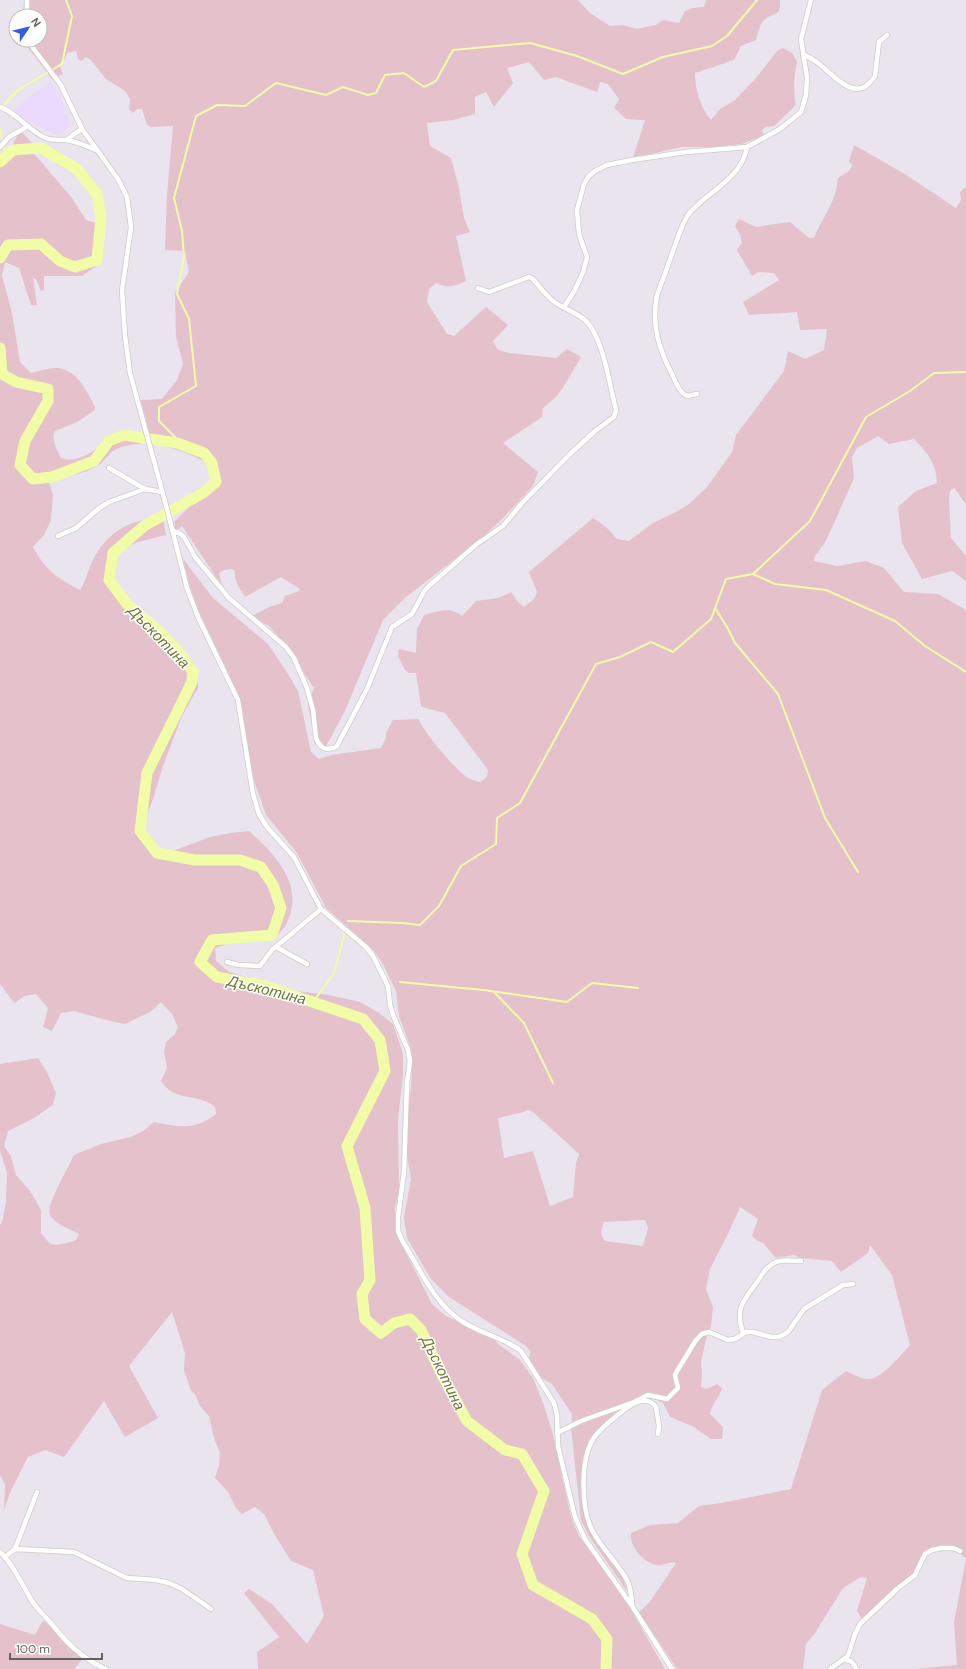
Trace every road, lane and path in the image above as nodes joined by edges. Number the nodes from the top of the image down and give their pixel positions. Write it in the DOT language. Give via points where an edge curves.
graph roads {
  1 [pos="811,0"];
  2 [pos="887,35"];
  3 [pos="33,48"];
  4 [pos="803,54"];
  5 [pos="0,107"];
  6 [pos="28,126"];
  7 [pos="82,129"];
  8 [pos="67,140"];
  9 [pos="0,147"];
  10 [pos="747,147"];
  11 [pos="98,151"];
  12 [pos="478,288"];
  13 [pos="564,307"];
  14 [pos="697,394"];
  15 [pos="109,468"];
  16 [pos="145,489"];
  17 [pos="162,492"];
  18 [pos="173,531"];
  19 [pos="58,536"];
  20 [pos="321,909"];
  21 [pos="276,947"];
  22 [pos="227,962"];
  23 [pos="307,964"];
  24 [pos="801,1261"];
  25 [pos="853,1284"];
  26 [pos="743,1333"];
  27 [pos="634,1402"];
  28 [pos="557,1433"];
  29 [pos="658,1434"];
  30 [pos="37,1492"];
  31 [pos="15,1549"];
  32 [pos="960,1551"];
  33 [pos="0,1552"];
  34 [pos="4,1557"];
  35 [pos="632,1606"];
  36 [pos="211,1609"];
  37 [pos="845,1660"];
  38 [pos="106,1669"];
  39 [pos="672,1669"];
  40 [pos="830,1669"];
  41 [pos="857,1669"];
  1 -- 4 [label="street" via="801,39"];
  2 -- 4 [label="street" via="879,42 875,76 872,81 859,88 847,87"];
  3 -- 7 [label="street" via="61,85"];
  4 -- 10 [label="street" via="807,78 801,112 780,129"];
  5 -- 6 [label="street"];
  6 -- 8 [label="street" via="46,138"];
  6 -- 9 [label="street" via="9,137"];
  7 -- 8 [label="street"];
  7 -- 11 [label="street"];
  8 -- 11 [label="street"];
  10 -- 13 [label="street" via="632,160 607,165 588,177 577,210 579,234 587,257"];
  10 -- 14 [label="street" via="741,164 714,193 692,210 684,221 656,300 655,327 664,358 681,391 687,396"];
  11 -- 17 [label="street" via="124,188 129,208 131,227 122,291 124,336 130,373"];
  12 -- 13 [label="street" via="489,292 529,277 551,300"];
  13 -- 18 [label="street" via="585,320 597,336 616,410 614,417 569,455 503,526 477,544 430,585 412,614 392,627 367,689 334,748 322,747 316,738 313,710 307,688 294,658 286,647 229,598 202,567 184,537"];
  15 -- 16 [label="street"];
  16 -- 17 [label="street"];
  16 -- 19 [label="street" via="109,502 76,528"];
  17 -- 18 [label="street"];
  18 -- 20 [label="street" via="187,588 198,617 238,700 253,794 259,814 267,827 294,857"];
  20 -- 21 [label="street"];
  20 -- 28 [label="street" via="373,956 388,986 393,1015 408,1050 410,1061 404,1172 398,1217 398,1231 402,1242 444,1306 480,1332 521,1351 554,1403"];
  21 -- 22 [label="street" via="260,966"];
  21 -- 23 [label="street"];
  24 -- 26 [label="street" via="781,1261 764,1271 741,1307 740,1321"];
  25 -- 26 [label="street" via="843,1285 804,1309 785,1335 776,1338 750,1332"];
  26 -- 27 [label="street" via="735,1339 728,1340 708,1332 702,1334 675,1375 678,1388 674,1394 667,1399 648,1395"];
  27 -- 28 [label="street" via="581,1421"];
  27 -- 29 [label="street" via="649,1402 656,1407"];
  27 -- 35 [label="street" via="592,1440 583,1485 584,1508 592,1530 627,1581"];
  28 -- 35 [label="street" via="575,1518 585,1539"];
  30 -- 31 [label="street"];
  31 -- 34 [label="street"];
  31 -- 36 [label="street" via="74,1552 127,1578 168,1583 182,1589"];
  32 -- 37 [label="street" via="942,1548 925,1554 915,1575 860,1624 851,1651"];
  33 -- 34 [label="street"];
  34 -- 38 [label="street" via="33,1602 62,1637 88,1661"];
  35 -- 39 [label="street"];
  37 -- 40 [label="street"];
  37 -- 41 [label="street" via="851,1661"];
}
